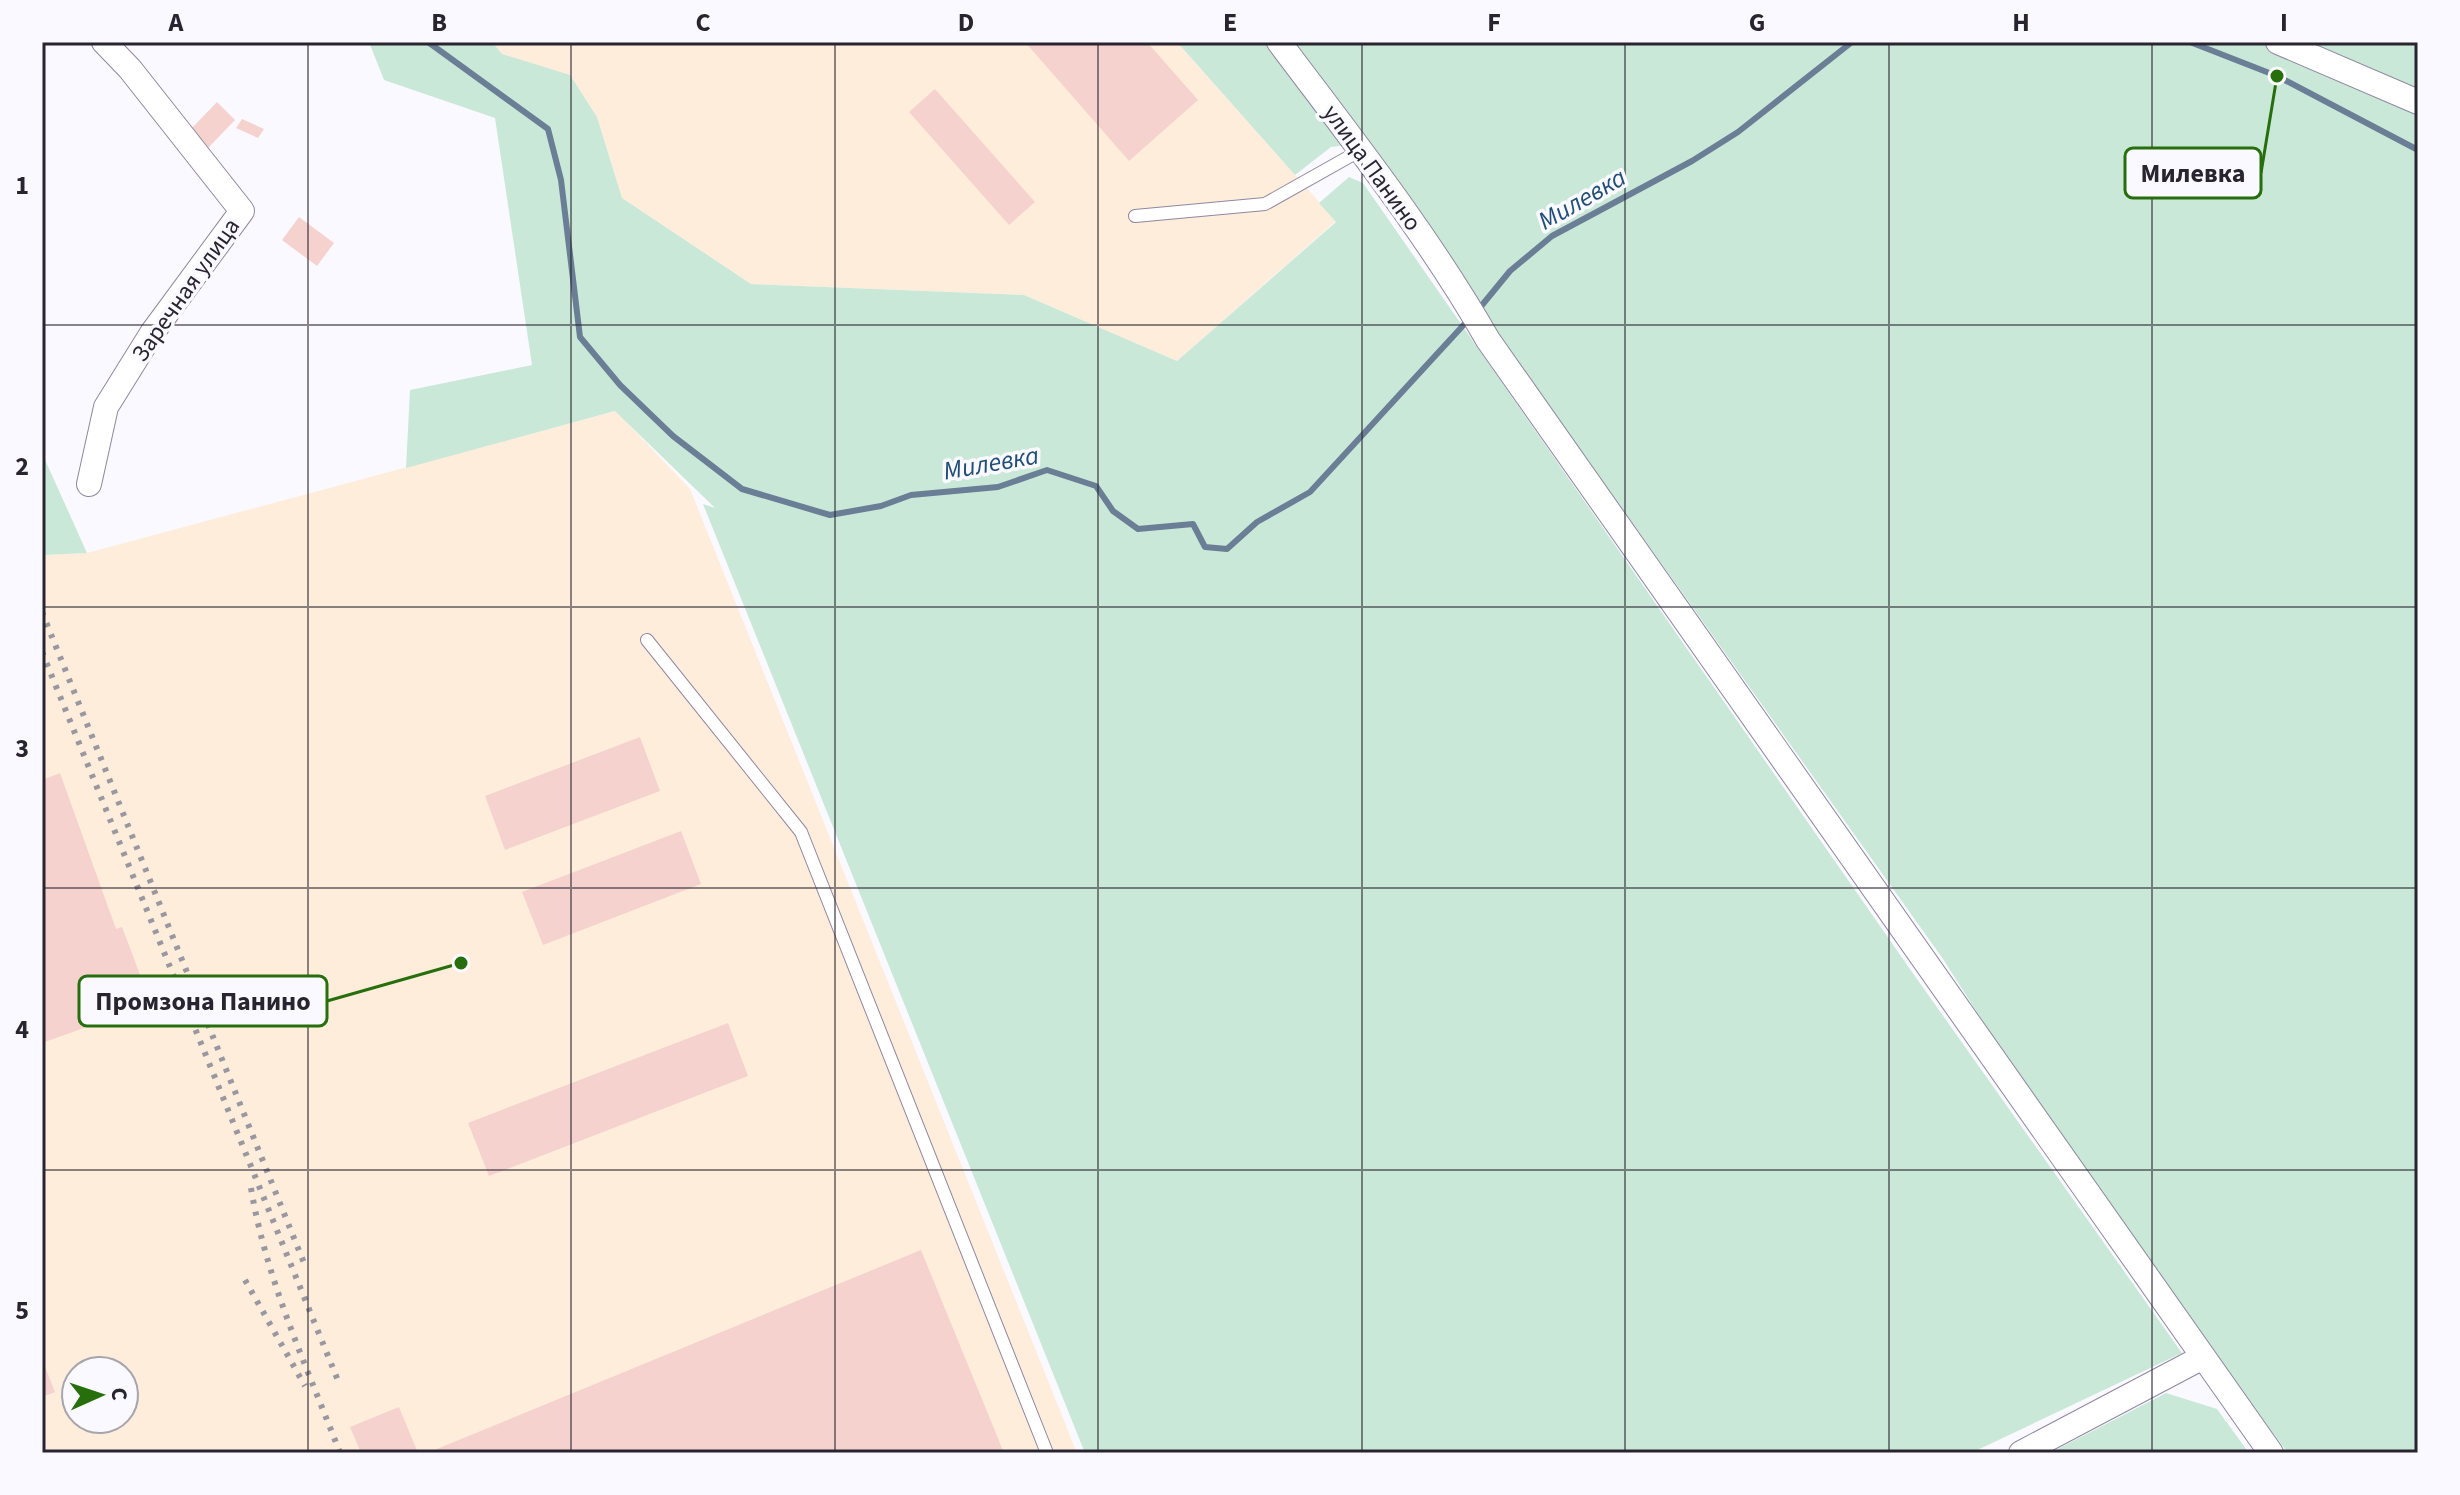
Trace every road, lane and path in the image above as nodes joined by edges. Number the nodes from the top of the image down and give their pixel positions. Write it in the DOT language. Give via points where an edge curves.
graph roads {
  1 [pos="104,42"];
  2 [pos="1279,42"];
  3 [pos="2278,42"];
  4 [pos="2418,102"];
  5 [pos="1361,150"];
  6 [pos="1135,216"];
  7 [pos="89,484"];
  8 [pos="647,640"];
  9 [pos="2203,1357"];
  10 [pos="1047,1453"];
  11 [pos="2021,1453"];
  12 [pos="2271,1453"];
  1 -- 7 [label="street, Заречная улица" via="242,211 152,333 106,407"];
  2 -- 5 [label="street, улица Панино"];
  3 -- 4 [label="street"];
  5 -- 6 [label="lane" via="1265,204"];
  5 -- 9 [label="street, улица Панино" via="1488,340"];
  8 -- 10 [label="lane" via="801,832"];
  9 -- 11 [label="street"];
  9 -- 12 [label="street, улица Панино"];
}
